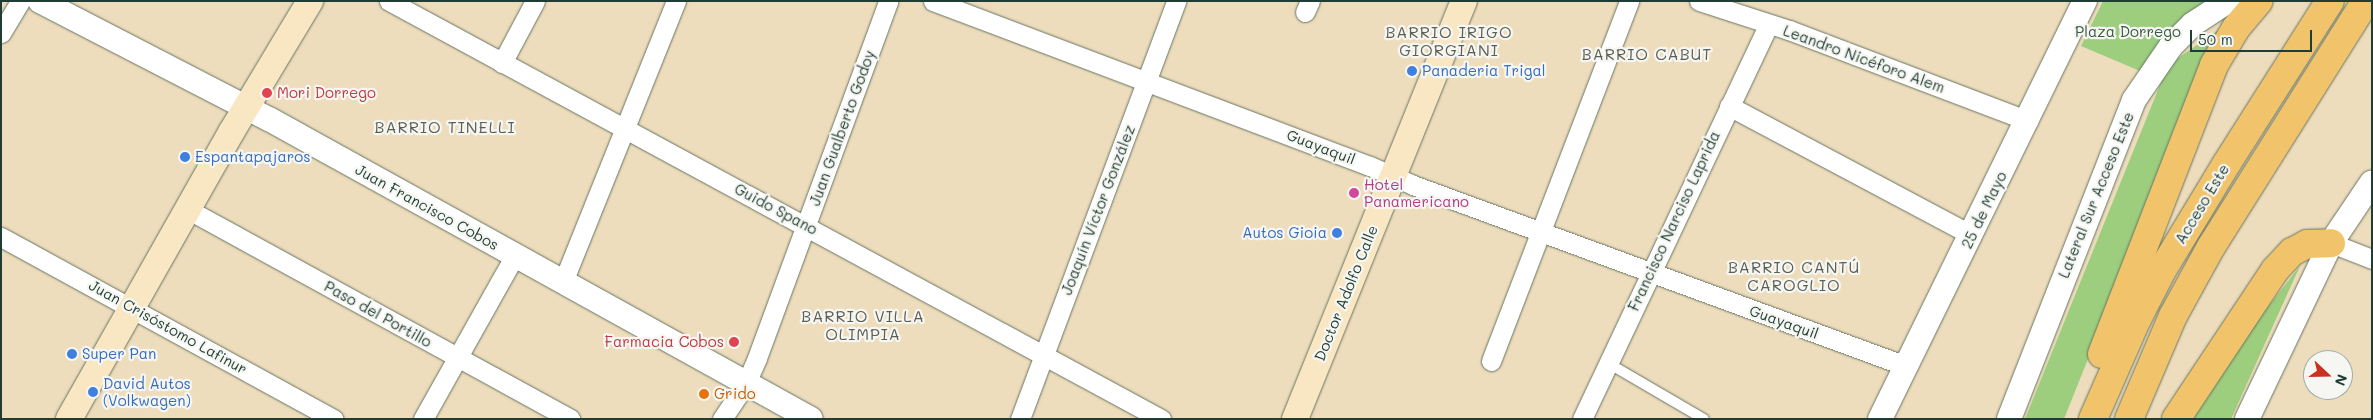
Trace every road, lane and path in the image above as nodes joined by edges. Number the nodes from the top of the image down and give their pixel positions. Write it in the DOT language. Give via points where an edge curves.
graph roads {
  1 [pos="20,1"];
  2 [pos="40,1"];
  3 [pos="310,1"];
  4 [pos="389,1"];
  5 [pos="535,1"];
  6 [pos="676,1"];
  7 [pos="888,1"];
  8 [pos="933,1"];
  9 [pos="1176,1"];
  10 [pos="1464,1"];
  11 [pos="1629,1"];
  12 [pos="1699,1"];
  13 [pos="2086,1"];
  14 [pos="2228,1"];
  15 [pos="2259,1"];
  16 [pos="2328,5"];
  17 [pos="2360,11"];
  18 [pos="1768,25"];
  19 [pos="1,33"];
  20 [pos="502,63"];
  21 [pos="1146,81"];
  22 [pos="1729,106"];
  23 [pos="246,107"];
  24 [pos="2028,121"];
  25 [pos="624,130"];
  26 [pos="1393,177"];
  27 [pos="2372,182"];
  28 [pos="187,209"];
  29 [pos="808,225"];
  30 [pos="1540,232"];
  31 [pos="1972,235"];
  32 [pos="1,236"];
  33 [pos="2331,243"];
  34 [pos="514,255"];
  35 [pos="2372,259"];
  36 [pos="1649,273"];
  37 [pos="563,282"];
  38 [pos="132,308"];
  39 [pos="1043,355"];
  40 [pos="457,357"];
  41 [pos="1491,361"];
  42 [pos="1608,363"];
  43 [pos="1906,366"];
  44 [pos="746,383"];
  45 [pos="69,419"];
  46 [pos="334,419"];
  47 [pos="422,419"];
  48 [pos="570,419"];
  49 [pos="722,419"];
  50 [pos="811,419"];
  51 [pos="1020,419"];
  52 [pos="1161,419"];
  53 [pos="1295,419"];
  54 [pos="1582,419"];
  55 [pos="1704,419"];
  56 [pos="1880,419"];
  57 [pos="2009,419"];
  58 [pos="2082,419"];
  59 [pos="2093,419"];
  60 [pos="2129,419"];
  61 [pos="2176,419"];
  62 [pos="2247,419"];
  1 -- 19 [label="street"];
  2 -- 23 [label="street, Juan Francisco Cobos"];
  3 -- 23 [label="main road"];
  4 -- 20 [label="street, Guido Spano"];
  5 -- 20 [label="street"];
  6 -- 25 [label="street"];
  7 -- 29 [label="street, Juan Gualberto Godoy"];
  8 -- 21 [label="street, Guayaquil"];
  9 -- 21 [label="street, Joaquín Víctor González"];
  10 -- 26 [label="main road, Doctor Adolfo Calle"];
  11 -- 30 [label="street"];
  12 -- 18 [label="street, Leandro Nicéforo Alem"];
  13 -- 24 [label="street, 25 de Mayo"];
  14 -- 57 [label="street, Lateral Sur Acceso Este" via="2194,24 2170,46 2134,100"];
  15 -- 58 [label="highway" via="2236,28 2214,65 2098,364"];
  16 -- 59 [label="highway, Acceso Este" via="2161,272"];
  17 -- 60 [label="highway, Acceso Este" via="2211,247 2170,324"];
  18 -- 22 [label="street, Francisco Narciso Laprida"];
  18 -- 24 [label="street, Leandro Nicéforo Alem"];
  20 -- 25 [label="street, Guido Spano"];
  21 -- 26 [label="street, Guayaquil"];
  21 -- 39 [label="street, Joaquín Víctor González"];
  22 -- 31 [label="street"];
  22 -- 36 [label="street, Francisco Narciso Laprida"];
  23 -- 28 [label="main road"];
  23 -- 34 [label="street, Juan Francisco Cobos"];
  24 -- 31 [label="street, 25 de Mayo"];
  25 -- 29 [label="street, Guido Spano"];
  25 -- 37 [label="street"];
  26 -- 30 [label="street, Guayaquil"];
  26 -- 53 [label="main road, Doctor Adolfo Calle"];
  27 -- 33 [label="street"];
  28 -- 38 [label="main road"];
  28 -- 40 [label="street, Paso del Portillo"];
  29 -- 39 [label="street, Guido Spano"];
  29 -- 44 [label="street, Juan Gualberto Godoy"];
  30 -- 36 [label="street, Guayaquil"];
  30 -- 41 [label="street"];
  31 -- 43 [label="street, 25 de Mayo"];
  32 -- 38 [label="street, Juan Crisóstomo Lafinur"];
  33 -- 35 [label="street"];
  33 -- 61 [label="highway" via="2307,244 2292,252 2275,270"];
  33 -- 62 [label="street"];
  34 -- 37 [label="street, Juan Francisco Cobos"];
  34 -- 40 [label="street"];
  36 -- 42 [label="street, Francisco Narciso Laprida"];
  36 -- 43 [label="street, Guayaquil"];
  37 -- 44 [label="street, Juan Francisco Cobos"];
  38 -- 45 [label="main road"];
  38 -- 46 [label="street, Juan Crisóstomo Lafinur"];
  39 -- 51 [label="street, Joaquín Víctor González"];
  39 -- 52 [label="street, Guido Spano"];
  40 -- 47 [label="street"];
  40 -- 48 [label="street, Paso del Portillo"];
  42 -- 54 [label="street, Francisco Narciso Laprida"];
  42 -- 55 [label="lane"];
  43 -- 56 [label="street, 25 de Mayo"];
  44 -- 49 [label="street, Juan Gualberto Godoy"];
  44 -- 50 [label="street, Juan Francisco Cobos"];
}
